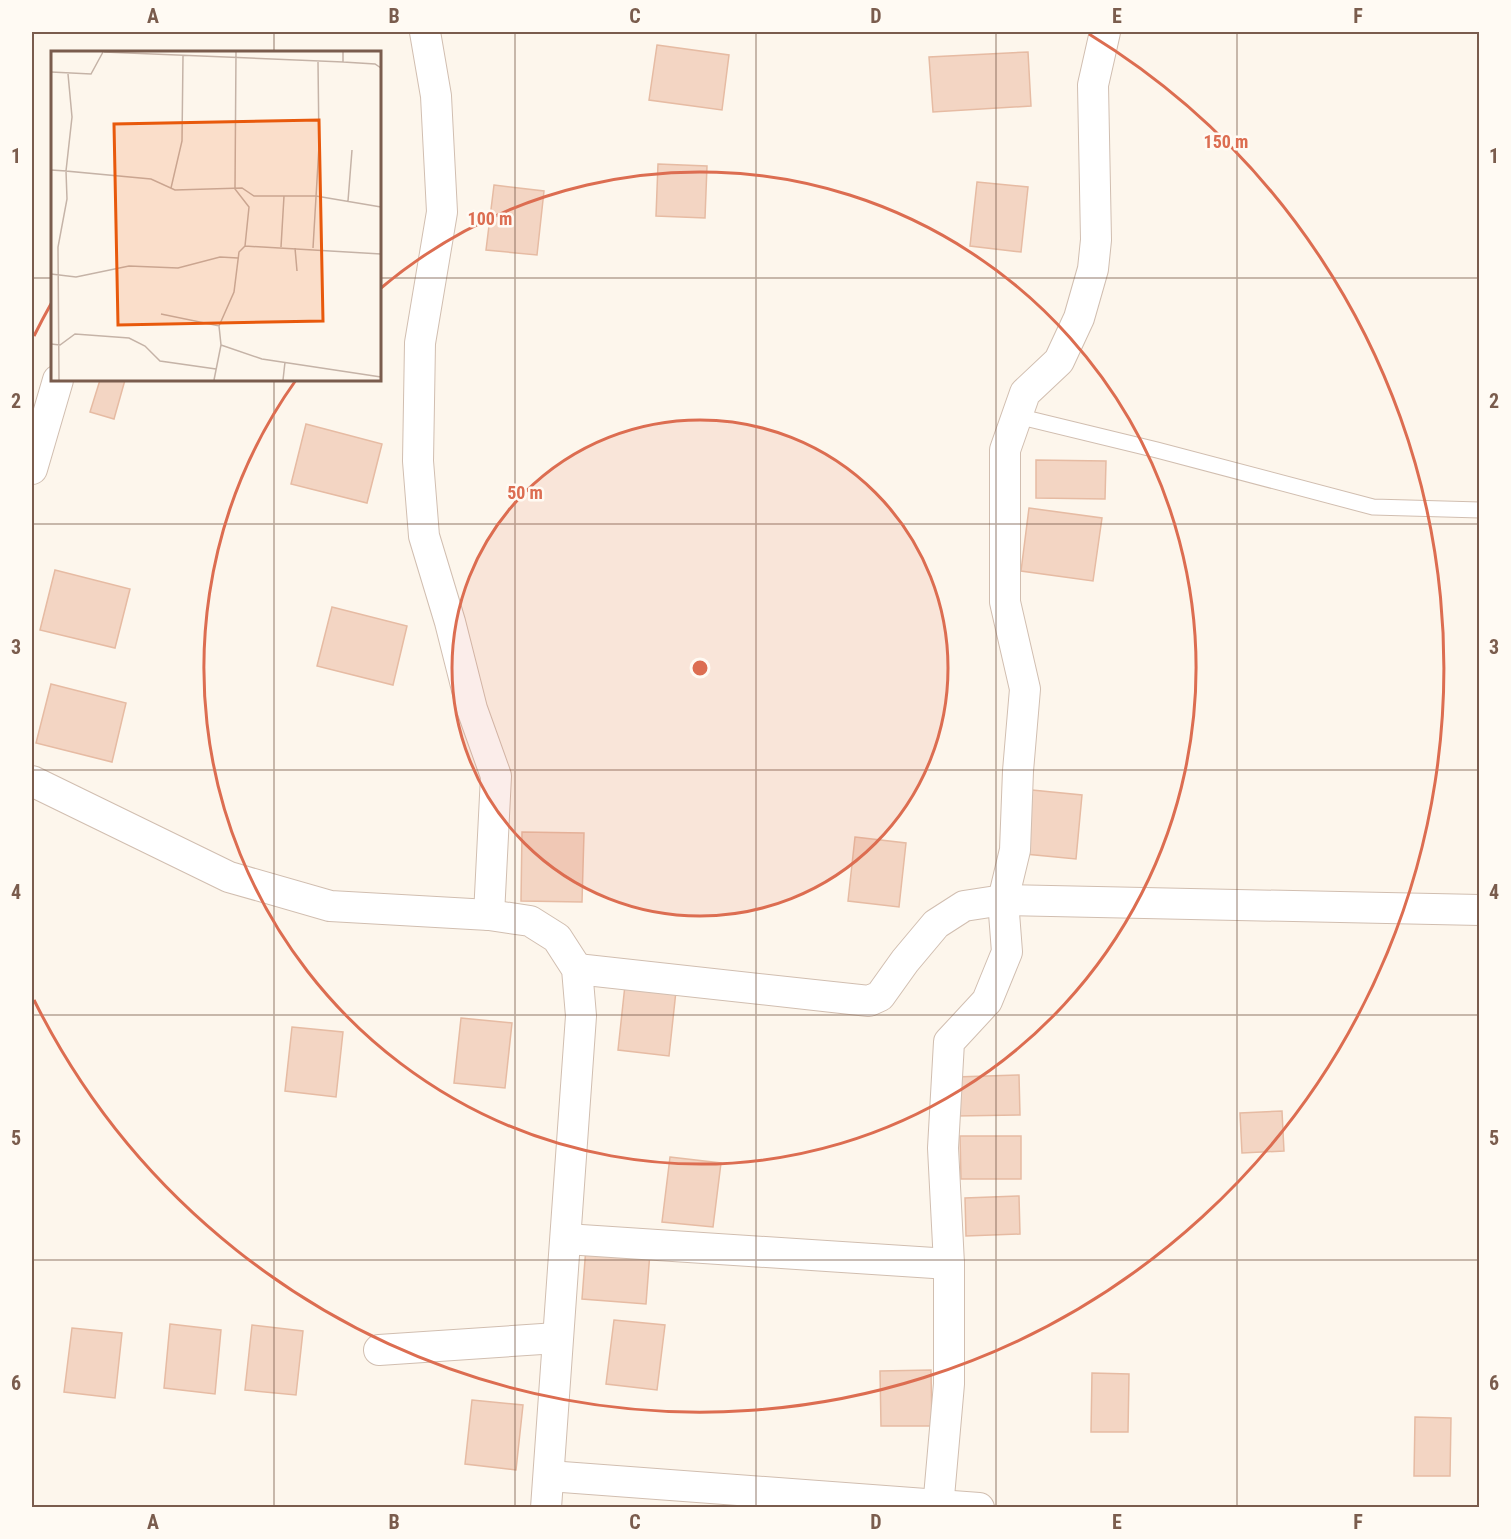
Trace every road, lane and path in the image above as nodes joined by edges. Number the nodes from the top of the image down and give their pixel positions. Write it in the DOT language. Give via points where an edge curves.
graph roads {
  1 [pos="425,32"];
  2 [pos="1105,32"];
  3 [pos="58,381"];
  4 [pos="1017,416"];
  5 [pos="32,469"];
  6 [pos="1479,510"];
  7 [pos="32,781"];
  8 [pos="1003,900"];
  9 [pos="1479,910"];
  10 [pos="489,915"];
  11 [pos="577,969"];
  12 [pos="566,1239"];
  13 [pos="949,1264"];
  14 [pos="557,1338"];
  15 [pos="379,1350"];
  16 [pos="549,1476"];
  17 [pos="938,1506"];
  18 [pos="546,1508"];
  19 [pos="980,1508"];
  1 -- 10 [label="street" via="436,96 441,212 420,343 418,460 424,536 472,709 496,776"];
  2 -- 4 [label="street" via="1093,85 1093,269 1079,318 1059,361 1025,393"];
  3 -- 5 [label="street"];
  4 -- 6 [label="lane" via="1373,507"];
  4 -- 8 [label="street" via="1005,450 1005,602 1025,689 1015,850"];
  7 -- 10 [label="street" via="229,877 330,906"];
  8 -- 9 [label="street"];
  8 -- 11 [label="street" via="964,906 936,924 880,996 869,1001"];
  8 -- 13 [label="street" via="1007,952 987,1001 949,1042 943,1149"];
  10 -- 11 [label="street" via="530,921 557,938"];
  11 -- 12 [label="street" via="580,1016"];
  12 -- 13 [label="street"];
  12 -- 14 [label="street"];
  13 -- 17 [label="street" via="949,1384"];
  14 -- 15 [label="street"];
  14 -- 16 [label="street"];
  16 -- 17 [label="street"];
  16 -- 18 [label="street"];
  17 -- 19 [label="street"];
}
